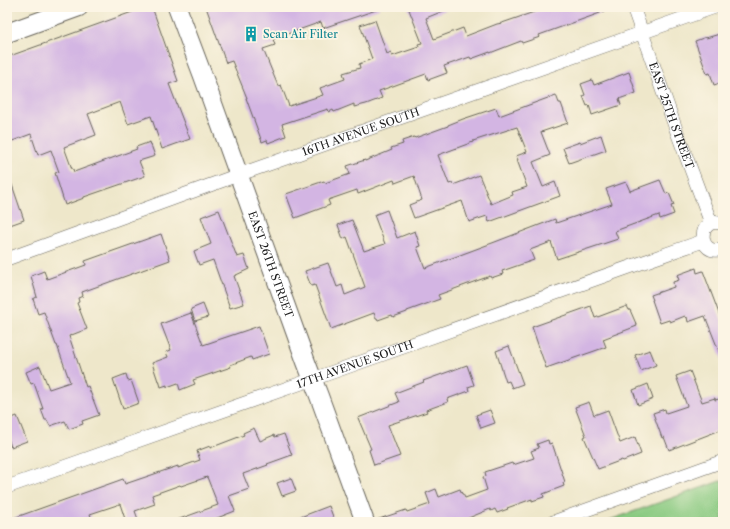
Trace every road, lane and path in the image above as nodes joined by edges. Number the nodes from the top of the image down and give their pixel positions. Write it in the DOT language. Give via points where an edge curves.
graph roads {
  1 [pos="79,7"];
  2 [pos="177,7"];
  3 [pos="633,7"];
  4 [pos="715,7"];
  5 [pos="7,33"];
  6 [pos="642,33"];
  7 [pos="238,175"];
  8 [pos="717,223"];
  9 [pos="703,241"];
  10 [pos="723,250"];
  11 [pos="7,259"];
  12 [pos="312,379"];
  13 [pos="723,461"];
  14 [pos="7,487"];
  15 [pos="365,522"];
  16 [pos="553,522"];
  1 -- 5 [label="street"];
  2 -- 7 [label="street, EAST 26TH STREET"];
  3 -- 6 [label="street, EAST 25TH STREET"];
  4 -- 6 [label="street, 16TH AVENUE SOUTH"];
  6 -- 7 [label="street, 16TH AVENUE SOUTH"];
  6 -- 8 [label="street, EAST 25TH STREET"];
  7 -- 11 [label="street, 16TH AVENUE SOUTH"];
  7 -- 12 [label="street, EAST 26TH STREET"];
  8 -- 9 [label="street" via="707,225"];
  9 -- 10 [label="street" via="709,248"];
  9 -- 12 [label="street, 17TH AVENUE SOUTH"];
  12 -- 14 [label="street, 17TH AVENUE SOUTH"];
  12 -- 15 [label="street, EAST 26TH STREET"];
  13 -- 16 [label="street"];
}
